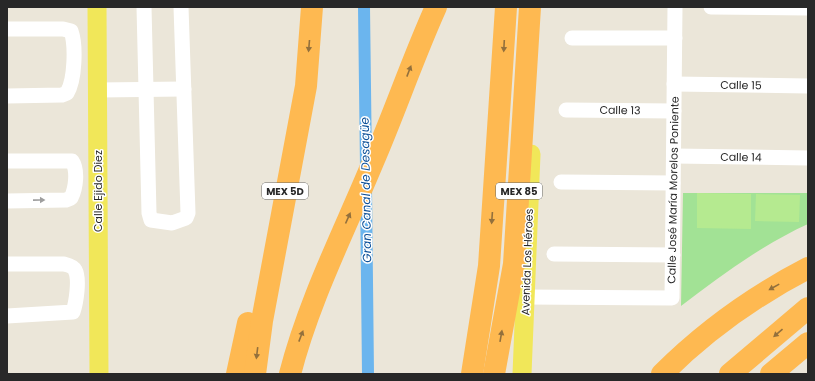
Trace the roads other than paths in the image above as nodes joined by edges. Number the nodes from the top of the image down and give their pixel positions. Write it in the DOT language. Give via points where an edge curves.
graph roads {
  1 [pos="97,7"];
  2 [pos="144,7"];
  3 [pos="181,7"];
  4 [pos="312,7"];
  5 [pos="425,7"];
  6 [pos="436,7"];
  7 [pos="506,7"];
  8 [pos="530,7"];
  9 [pos="538,7"];
  10 [pos="675,7"];
  11 [pos="711,7"];
  12 [pos="808,8"];
  13 [pos="7,29"];
  14 [pos="572,38"];
  15 [pos="675,38"];
  16 [pos="420,41"];
  17 [pos="73,58"];
  18 [pos="98,59"];
  19 [pos="674,84"];
  20 [pos="808,86"];
  21 [pos="184,89"];
  22 [pos="98,90"];
  23 [pos="146,90"];
  24 [pos="7,96"];
  25 [pos="566,110"];
  26 [pos="674,111"];
  27 [pos="674,156"];
  28 [pos="808,158"];
  29 [pos="7,161"];
  30 [pos="75,175"];
  31 [pos="98,175"];
  32 [pos="561,182"];
  33 [pos="673,183"];
  34 [pos="7,201"];
  35 [pos="283,201"];
  36 [pos="554,254"];
  37 [pos="672,255"];
  38 [pos="7,264"];
  39 [pos="808,268"];
  40 [pos="77,286"];
  41 [pos="98,287"];
  42 [pos="525,297"];
  43 [pos="808,308"];
  44 [pos="7,316"];
  45 [pos="808,343"];
  46 [pos="99,374"];
  47 [pos="237,374"];
  48 [pos="255,374"];
  49 [pos="290,374"];
  50 [pos="472,374"];
  51 [pos="494,374"];
  52 [pos="522,374"];
  53 [pos="662,374"];
  54 [pos="730,374"];
  55 [pos="771,374"];
  1 -- 18 [label="main road, Calle Ejido Diez"];
  2 -- 23 [label="street"];
  3 -- 21 [label="street"];
  4 -- 35 [label="highway, MEX 5D, one-way" via="306,86"];
  5 -- 16 [label="highway"];
  6 -- 16 [label="highway"];
  7 -- 50 [label="highway, MEX 85, one-way" via="489,266"];
  51 -- 8 [label="highway, MEX 85, one-way" via="514,264"];
  9 -- 42 [label="main road, Avenida Los Héroes"];
  10 -- 15 [label="street, Calle José María Morelos Poniente"];
  11 -- 12 [label="street"];
  13 -- 17 [label="street" via="71,30"];
  14 -- 15 [label="street"];
  15 -- 19 [label="street, Calle José María Morelos Poniente"];
  49 -- 16 [label="highway, one-way" via="298,342 332,254 373,163"];
  17 -- 18 [label="street"];
  17 -- 24 [label="street" via="68,93"];
  18 -- 22 [label="main road, Calle Ejido Diez"];
  19 -- 20 [label="street, Calle 15"];
  19 -- 26 [label="street, Calle José María Morelos Poniente"];
  21 -- 23 [label="street"];
  21 -- 23 [label="street" via="188,213 186,218 172,223 151,220 149,213"];
  22 -- 23 [label="street"];
  22 -- 31 [label="main road, Calle Ejido Diez"];
  25 -- 26 [label="street, Calle 13"];
  26 -- 27 [label="street, Calle José María Morelos Poniente"];
  27 -- 28 [label="street, Calle 14"];
  27 -- 33 [label="street, Calle José María Morelos Poniente"];
  29 -- 30 [label="street" via="72,161"];
  30 -- 31 [label="street"];
  34 -- 30 [label="street, one-way" via="66,200 71,198 75,191"];
  31 -- 41 [label="main road, Calle Ejido Diez"];
  32 -- 33 [label="street"];
  33 -- 37 [label="street, Calle José María Morelos Poniente"];
  35 -- 47 [label="highway" via="249,320"];
  35 -- 48 [label="highway, MEX 5D, one-way"];
  36 -- 37 [label="street"];
  37 -- 42 [label="street, Calle José María Morelos Poniente" via="672,298"];
  38 -- 40 [label="street" via="72,266 76,270"];
  39 -- 53 [label="highway, one-way" via="764,292 728,318"];
  40 -- 41 [label="street"];
  40 -- 44 [label="street" via="73,312"];
  41 -- 46 [label="main road, Calle Ejido Diez"];
  42 -- 52 [label="main road, Avenida Los Héroes"];
  43 -- 54 [label="highway, one-way"];
  45 -- 55 [label="highway"];
}
